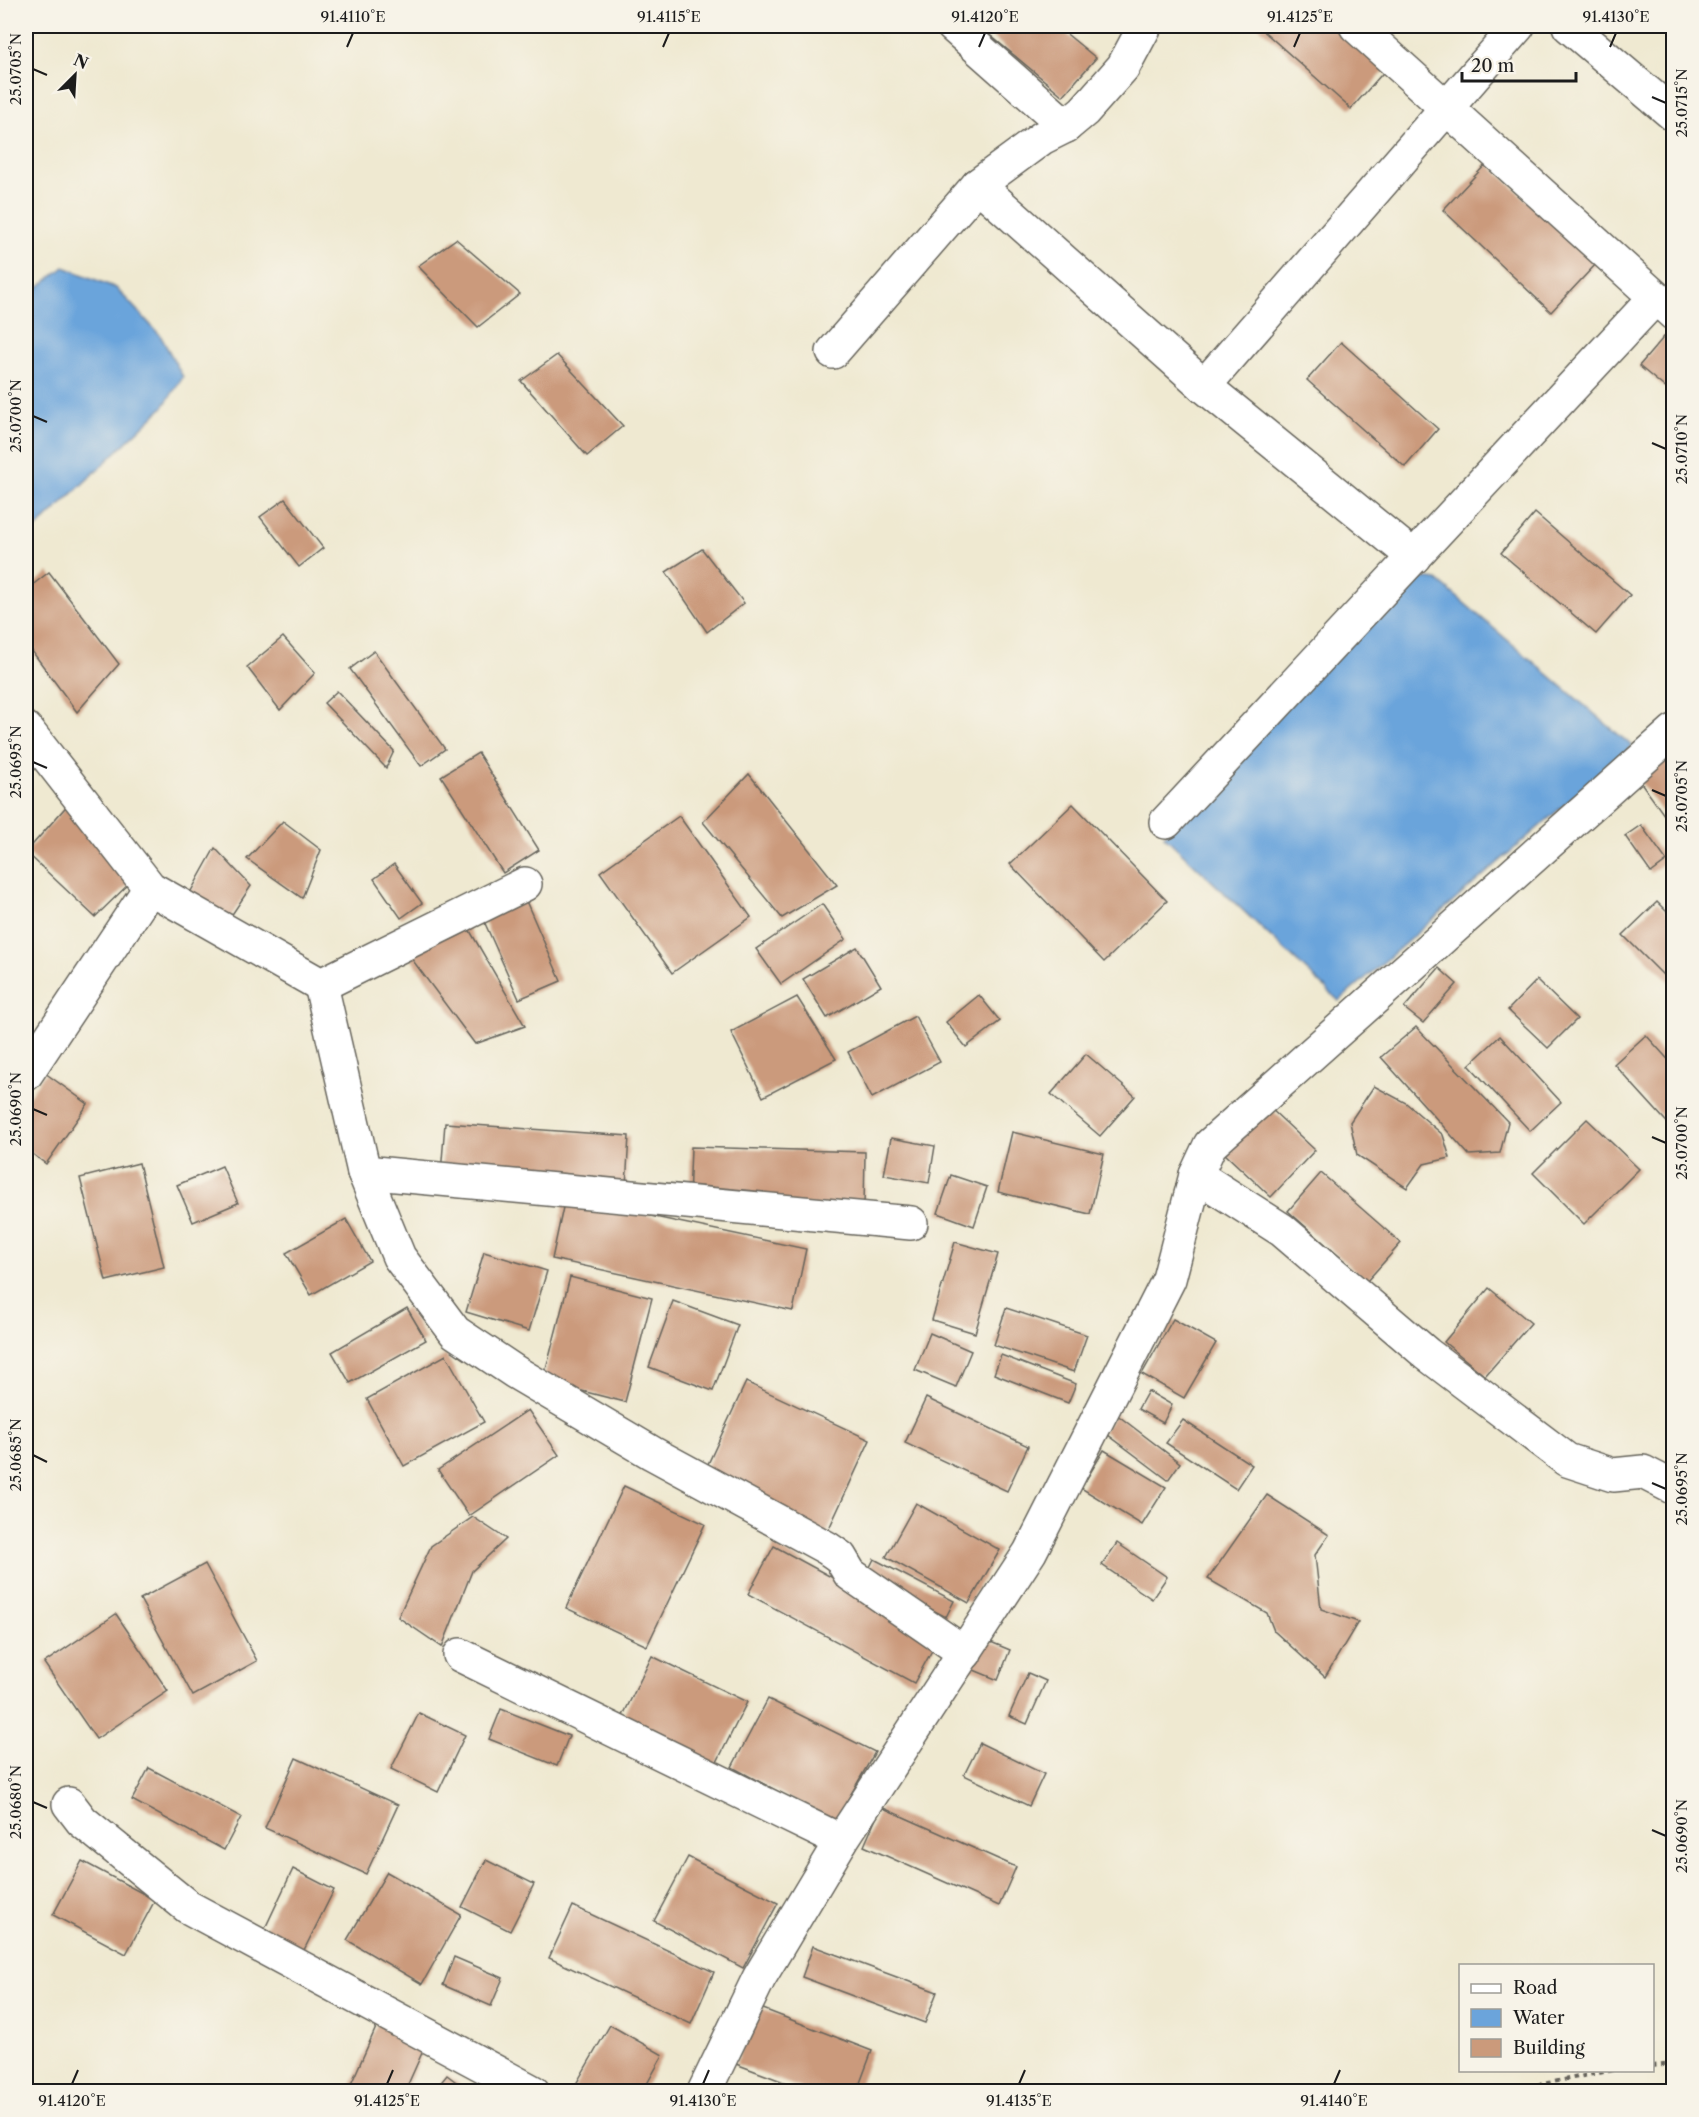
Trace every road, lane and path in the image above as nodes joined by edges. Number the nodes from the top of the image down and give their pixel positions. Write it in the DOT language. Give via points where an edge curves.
graph roads {
  1 [pos="953,26"];
  2 [pos="1145,26"];
  3 [pos="1356,26"];
  4 [pos="1518,26"];
  5 [pos="1569,26"];
  6 [pos="1448,108"];
  7 [pos="1674,115"];
  8 [pos="1066,126"];
  9 [pos="978,185"];
  10 [pos="1664,306"];
  11 [pos="833,352"];
  12 [pos="1204,386"];
  13 [pos="1414,557"];
  14 [pos="26,729"];
  15 [pos="1674,731"];
  16 [pos="1166,822"];
  17 [pos="525,884"];
  18 [pos="150,888"];
  19 [pos="321,985"];
  20 [pos="26,1074"];
  21 [pos="364,1172"];
  22 [pos="1196,1175"];
  23 [pos="911,1223"];
  24 [pos="1674,1488"];
  25 [pos="964,1653"];
  26 [pos="460,1655"];
  27 [pos="69,1804"];
  28 [pos="841,1841"];
  29 [pos="1674,2064"];
  30 [pos="1654,2066"];
  31 [pos="1603,2072"];
  32 [pos="533,2091"];
  33 [pos="704,2091"];
  34 [pos="1502,2091"];
  1 -- 8 [label="street"];
  2 -- 8 [label="street" via="1122,67"];
  3 -- 6 [label="street"];
  4 -- 6 [label="street"];
  5 -- 7 [label="street"];
  6 -- 10 [label="street"];
  6 -- 12 [label="street"];
  8 -- 9 [label="street" via="1042,138"];
  9 -- 11 [label="street"];
  9 -- 12 [label="street"];
  10 -- 13 [label="street"];
  12 -- 13 [label="street"];
  13 -- 16 [label="street"];
  14 -- 18 [label="street"];
  15 -- 22 [label="street" via="1210,1145"];
  17 -- 19 [label="street"];
  18 -- 19 [label="street"];
  18 -- 20 [label="street"];
  19 -- 21 [label="street"];
  21 -- 23 [label="street"];
  21 -- 25 [label="street" via="399,1257 455,1332 652,1453 827,1548 840,1557 850,1574"];
  22 -- 24 [label="street" via="1282,1230 1427,1354 1567,1460 1613,1475 1643,1472"];
  22 -- 25 [label="street" via="1169,1279 1030,1552"];
  25 -- 28 [label="street"];
  26 -- 28 [label="street"];
  27 -- 32 [label="street" via="82,1821 188,1907"];
  28 -- 33 [label="street" via="759,1977"];
  29 -- 30 [label="path"];
  31 -- 34 [label="path"];
}
